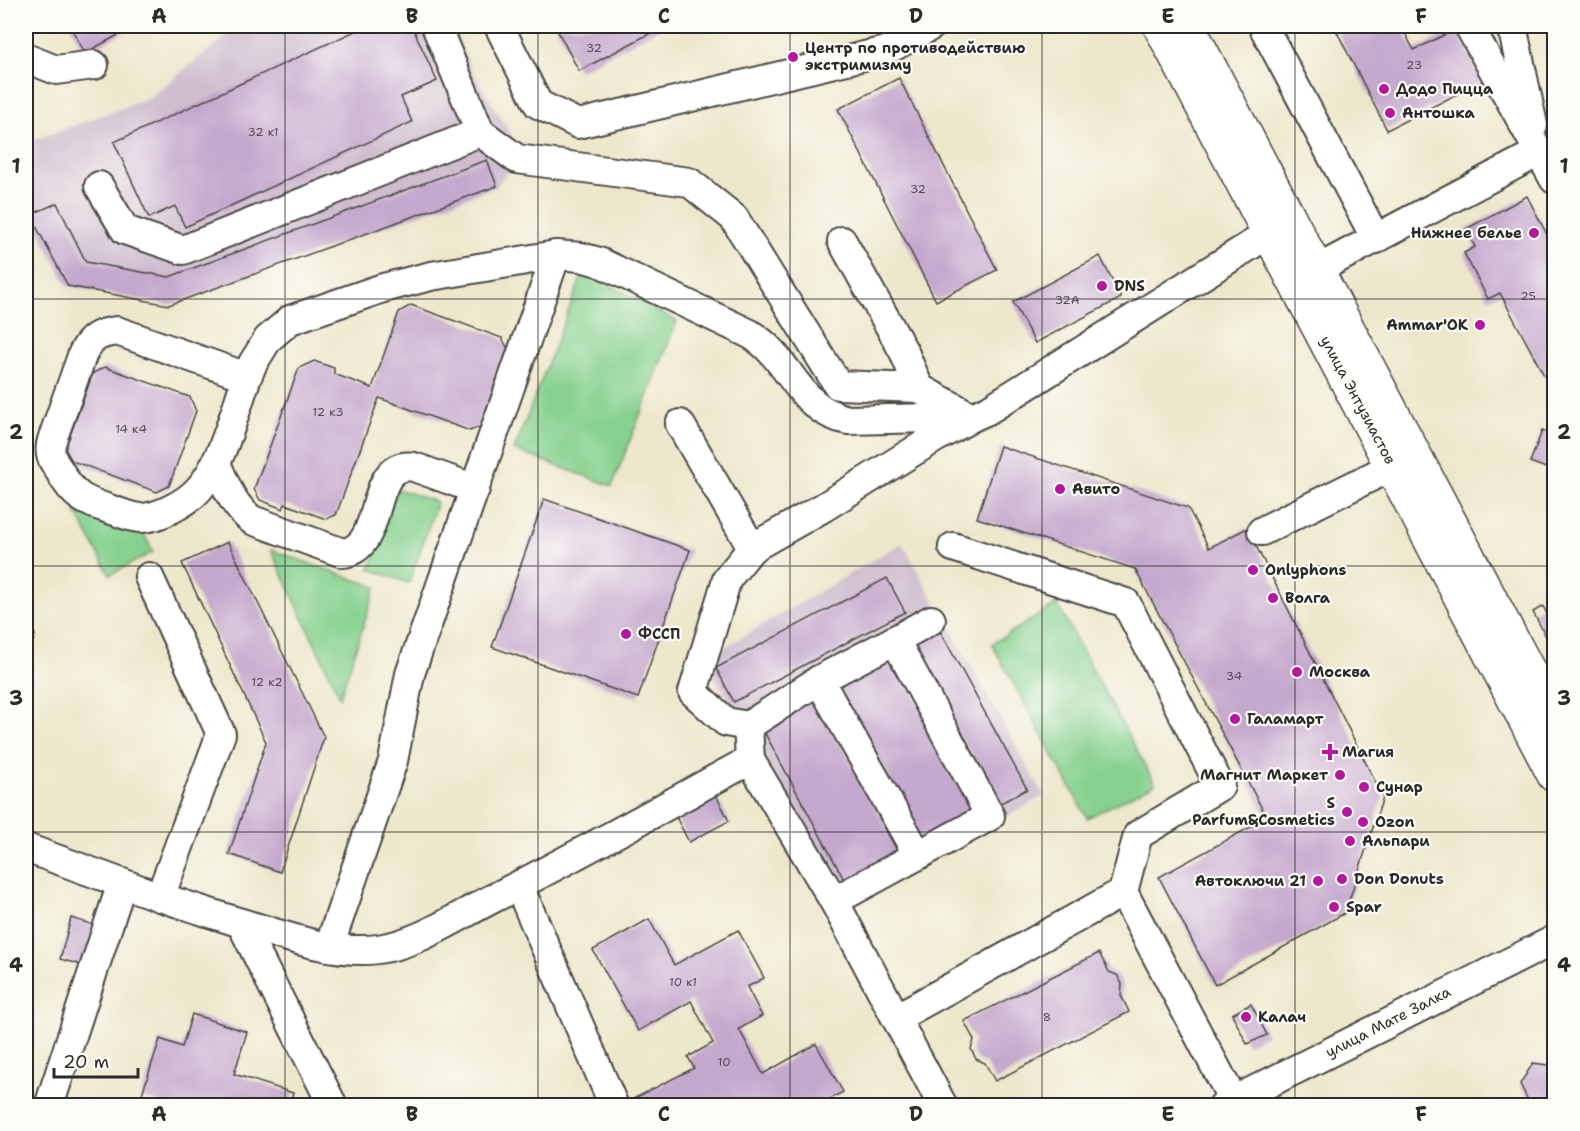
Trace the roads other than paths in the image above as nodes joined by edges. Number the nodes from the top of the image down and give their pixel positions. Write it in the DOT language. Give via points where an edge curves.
graph roads {
  1 [pos="436,26"];
  2 [pos="499,26"];
  3 [pos="931,26"];
  4 [pos="1160,26"];
  5 [pos="1188,26"];
  6 [pos="1263,26"];
  7 [pos="1468,26"];
  8 [pos="1518,29"];
  9 [pos="26,58"];
  10 [pos="94,65"];
  11 [pos="480,132"];
  12 [pos="1539,152"];
  13 [pos="1554,179"];
  14 [pos="99,186"];
  15 [pos="1280,227"];
  16 [pos="1376,239"];
  17 [pos="842,241"];
  18 [pos="556,255"];
  19 [pos="1306,276"];
  20 [pos="247,377"];
  21 [pos="919,388"];
  22 [pos="972,417"];
  23 [pos="680,424"];
  24 [pos="216,463"];
  25 [pos="1393,466"];
  26 [pos="475,489"];
  27 [pos="1262,531"];
  28 [pos="752,548"];
  29 [pos="953,548"];
  30 [pos="149,577"];
  31 [pos="931,620"];
  32 [pos="895,640"];
  33 [pos="819,681"];
  34 [pos="1554,719"];
  35 [pos="748,726"];
  36 [pos="750,760"];
  37 [pos="1554,775"];
  38 [pos="26,848"];
  39 [pos="918,855"];
  40 [pos="122,883"];
  41 [pos="519,886"];
  42 [pos="1123,892"];
  43 [pos="160,897"];
  44 [pos="834,901"];
  45 [pos="241,923"];
  46 [pos="1554,940"];
  47 [pos="329,947"];
  48 [pos="896,1018"];
  49 [pos="1228,1103"];
  50 [pos="49,1106"];
  51 [pos="333,1106"];
  52 [pos="614,1106"];
  53 [pos="943,1106"];
  1 -- 11 [label="street"];
  2 -- 3 [label="street" via="538,104 579,124 885,51"];
  4 -- 15 [label="main road, улица Энтузиастов"];
  5 -- 15 [label="main road, улица Энтузиастов"];
  6 -- 16 [label="street"];
  7 -- 12 [label="street"];
  8 -- 12 [label="street"];
  9 -- 10 [label="street" via="56,70"];
  11 -- 14 [label="street" via="183,250 125,230"];
  11 -- 21 [label="street" via="517,159 689,182 734,218 838,385"];
  12 -- 13 [label="street"];
  12 -- 16 [label="street"];
  15 -- 19 [label="main road, улица Энтузиастов"];
  15 -- 22 [label="street"];
  16 -- 19 [label="street"];
  17 -- 21 [label="street" via="904,352"];
  18 -- 20 [label="street" via="416,279 290,320 264,344"];
  18 -- 22 [label="street" via="599,262 750,334 770,350 814,405 836,418"];
  18 -- 26 [label="street"];
  19 -- 25 [label="main road, улица Энтузиастов"];
  19 -- 34 [label="main road, улица Энтузиастов" via="1503,618"];
  20 -- 24 [label="street"];
  20 -- 24 [label="street" via="117,331 105,332 88,343 83,353 50,449 68,487 76,494 136,518 154,515 191,496"];
  21 -- 22 [label="street"];
  22 -- 28 [label="street"];
  23 -- 28 [label="street"];
  24 -- 26 [label="street" via="233,501 252,520 343,553 359,548 366,538 387,478 398,468 414,467"];
  25 -- 27 [label="street"];
  25 -- 37 [label="main road, улица Энтузиастов"];
  26 -- 47 [label="street" via="411,674 393,761"];
  28 -- 35 [label="street" via="728,579 693,692 726,722"];
  29 -- 42 [label="street" via="1126,603 1220,786 1138,835"];
  30 -- 43 [label="street" via="221,734"];
  31 -- 32 [label="street"];
  32 -- 33 [label="street"];
  32 -- 39 [label="street" via="990,816"];
  33 -- 35 [label="street"];
  33 -- 39 [label="street"];
  35 -- 36 [label="street"];
  36 -- 41 [label="street"];
  36 -- 44 [label="street"];
  38 -- 40 [label="street"];
  39 -- 44 [label="street"];
  40 -- 43 [label="street"];
  40 -- 50 [label="street"];
  41 -- 47 [label="street" via="412,940 378,949"];
  41 -- 52 [label="street"];
  42 -- 48 [label="street"];
  42 -- 49 [label="street"];
  43 -- 45 [label="street"];
  44 -- 48 [label="street"];
  45 -- 47 [label="street"];
  45 -- 51 [label="street"];
  46 -- 49 [label="street, улица Мате Залка"];
  48 -- 53 [label="street"];
}
